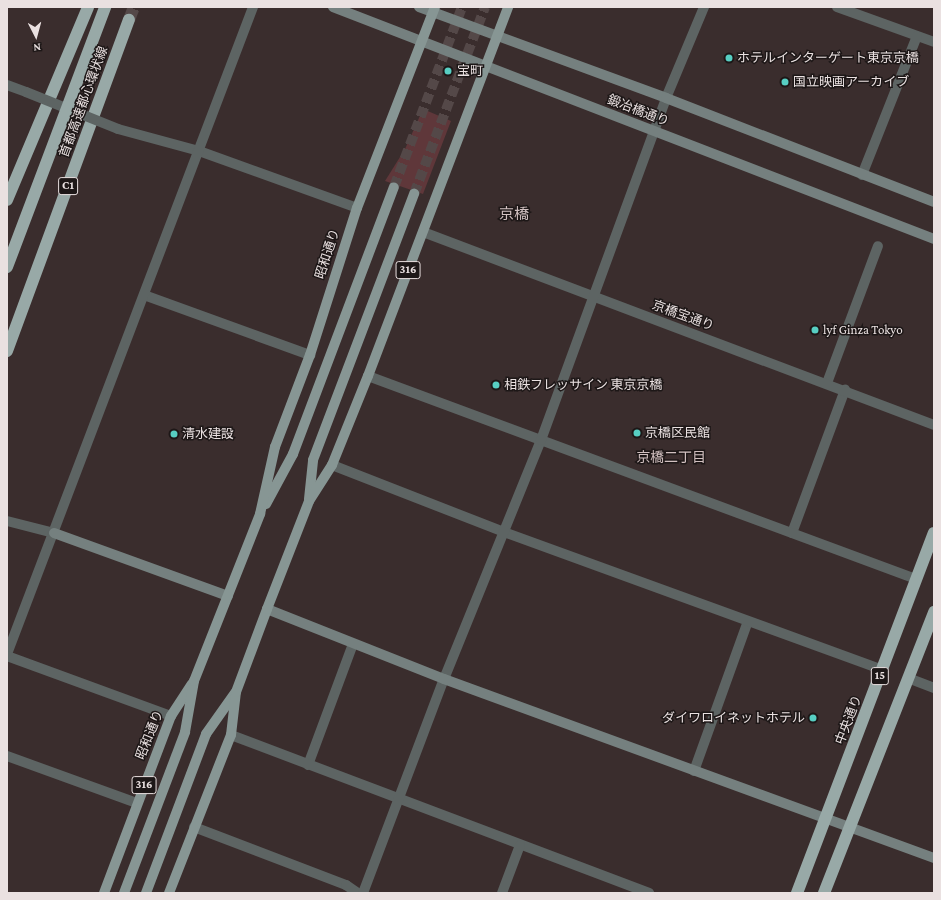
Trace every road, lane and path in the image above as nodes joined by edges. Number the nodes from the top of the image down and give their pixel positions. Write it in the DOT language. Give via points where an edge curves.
graph roads {
  1 [pos="88,7"];
  2 [pos="105,7"];
  3 [pos="253,7"];
  4 [pos="333,7"];
  5 [pos="419,7"];
  6 [pos="508,7"];
  7 [pos="704,7"];
  8 [pos="837,7"];
  9 [pos="434,10"];
  10 [pos="129,20"];
  11 [pos="497,35"];
  12 [pos="917,36"];
  13 [pos="422,41"];
  14 [pos="934,42"];
  15 [pos="486,67"];
  16 [pos="7,84"];
  17 [pos="666,98"];
  18 [pos="654,130"];
  19 [pos="199,151"];
  20 [pos="862,175"];
  21 [pos="394,187"];
  22 [pos="414,194"];
  23 [pos="7,200"];
  24 [pos="934,202"];
  25 [pos="357,208"];
  26 [pos="423,232"];
  27 [pos="934,239"];
  28 [pos="878,246"];
  29 [pos="7,267"];
  30 [pos="144,295"];
  31 [pos="593,297"];
  32 [pos="7,351"];
  33 [pos="310,355"];
  34 [pos="368,376"];
  35 [pos="827,383"];
  36 [pos="845,390"];
  37 [pos="934,425"];
  38 [pos="540,440"];
  39 [pos="332,465"];
  40 [pos="309,501"];
  41 [pos="260,514"];
  42 [pos="7,521"];
  43 [pos="504,532"];
  44 [pos="54,533"];
  45 [pos="792,533"];
  46 [pos="934,534"];
  47 [pos="916,579"];
  48 [pos="228,596"];
  49 [pos="267,609"];
  50 [pos="934,612"];
  51 [pos="748,621"];
  52 [pos="353,644"];
  53 [pos="7,655"];
  54 [pos="883,670"];
  55 [pos="908,678"];
  56 [pos="444,679"];
  57 [pos="194,681"];
  58 [pos="934,688"];
  59 [pos="236,692"];
  60 [pos="171,716"];
  61 [pos="231,735"];
  62 [pos="7,756"];
  63 [pos="308,765"];
  64 [pos="694,771"];
  65 [pos="400,801"];
  66 [pos="137,803"];
  67 [pos="826,818"];
  68 [pos="850,826"];
  69 [pos="194,827"];
  70 [pos="520,845"];
  71 [pos="934,858"];
  72 [pos="104,893"];
  73 [pos="124,893"];
  74 [pos="146,893"];
  75 [pos="169,893"];
  76 [pos="358,893"];
  77 [pos="363,893"];
  78 [pos="502,893"];
  79 [pos="649,893"];
  80 [pos="797,893"];
  81 [pos="824,893"];
  1 -- 23 [label="highway"];
  2 -- 29 [label="highway, C1, bridge"];
  3 -- 19 [label="street"];
  4 -- 13 [label="street, 鍛冶橋通り"];
  5 -- 9 [label="street, 鍛冶橋通り"];
  6 -- 11 [label="main road, 316"];
  7 -- 17 [label="street"];
  8 -- 12 [label="street"];
  9 -- 11 [label="street, 鍛冶橋通り"];
  9 -- 13 [label="main road, 昭和通り / 316"];
  10 -- 32 [label="highway, 首都高速都心環状線 / C1"];
  11 -- 15 [label="main road, 316"];
  11 -- 17 [label="street, 鍛冶橋通り"];
  12 -- 14 [label="street"];
  12 -- 20 [label="street"];
  13 -- 15 [label="street, 鍛冶橋通り"];
  13 -- 25 [label="main road, 昭和通り / 316"];
  15 -- 18 [label="street, 鍛冶橋通り"];
  15 -- 26 [label="main road, 316"];
  16 -- 19 [label="street, bridge" via="118,130"];
  17 -- 18 [label="street"];
  17 -- 20 [label="street, 鍛冶橋通り"];
  18 -- 27 [label="street, 鍛冶橋通り"];
  18 -- 31 [label="street"];
  19 -- 25 [label="street"];
  19 -- 30 [label="street"];
  20 -- 24 [label="street, 鍛冶橋通り"];
  21 -- 41 [label="main road, 昭和通り / 316" via="293,454"];
  22 -- 40 [label="main road, 316" via="313,460"];
  25 -- 33 [label="main road, 昭和通り / 316"];
  26 -- 31 [label="street, 京橋宝通り"];
  26 -- 34 [label="main road, 316"];
  28 -- 35 [label="street"];
  30 -- 33 [label="street"];
  30 -- 44 [label="street"];
  31 -- 35 [label="street, 京橋宝通り"];
  31 -- 38 [label="street"];
  33 -- 41 [label="main road, 昭和通り / 316" via="275,447"];
  34 -- 38 [label="street"];
  34 -- 39 [label="main road, 316"];
  35 -- 36 [label="street, 京橋宝通り"];
  36 -- 37 [label="street, 京橋宝通り"];
  36 -- 45 [label="street"];
  38 -- 43 [label="street"];
  38 -- 45 [label="street"];
  39 -- 40 [label="main road, 316"];
  39 -- 43 [label="street"];
  40 -- 49 [label="main road, 316"];
  41 -- 48 [label="main road, 昭和通り / 316"];
  42 -- 44 [label="street"];
  43 -- 51 [label="street"];
  43 -- 56 [label="street"];
  44 -- 48 [label="street"];
  44 -- 53 [label="street"];
  45 -- 47 [label="street"];
  46 -- 47 [label="highway, 中央通り / 15"];
  47 -- 54 [label="highway, 中央通り / 15"];
  48 -- 57 [label="main road, 昭和通り / 316"];
  49 -- 52 [label="street"];
  49 -- 59 [label="main road, 316"];
  50 -- 55 [label="highway, 15"];
  51 -- 54 [label="street"];
  51 -- 64 [label="street"];
  52 -- 56 [label="street"];
  52 -- 63 [label="street"];
  53 -- 60 [label="street"];
  54 -- 67 [label="highway, 中央通り / 15"];
  55 -- 58 [label="street"];
  55 -- 68 [label="highway, 15"];
  56 -- 64 [label="street"];
  56 -- 65 [label="street"];
  57 -- 60 [label="main road, 昭和通り / 316"];
  57 -- 73 [label="main road, 昭和通り / 316" via="185,732"];
  59 -- 61 [label="main road, 316"];
  59 -- 74 [label="main road, 316" via="206,734"];
  60 -- 66 [label="main road, 昭和通り / 316"];
  61 -- 63 [label="street"];
  61 -- 69 [label="main road, 316"];
  62 -- 66 [label="street"];
  63 -- 65 [label="street"];
  64 -- 67 [label="street"];
  65 -- 70 [label="street"];
  65 -- 77 [label="street"];
  66 -- 72 [label="main road, 昭和通り / 316"];
  67 -- 68 [label="street"];
  67 -- 80 [label="highway, 中央通り / 15"];
  68 -- 71 [label="street"];
  68 -- 81 [label="highway, 15"];
  69 -- 75 [label="main road, 316"];
  69 -- 76 [label="street" via="346,885"];
  70 -- 78 [label="street"];
  70 -- 79 [label="street"];
}
